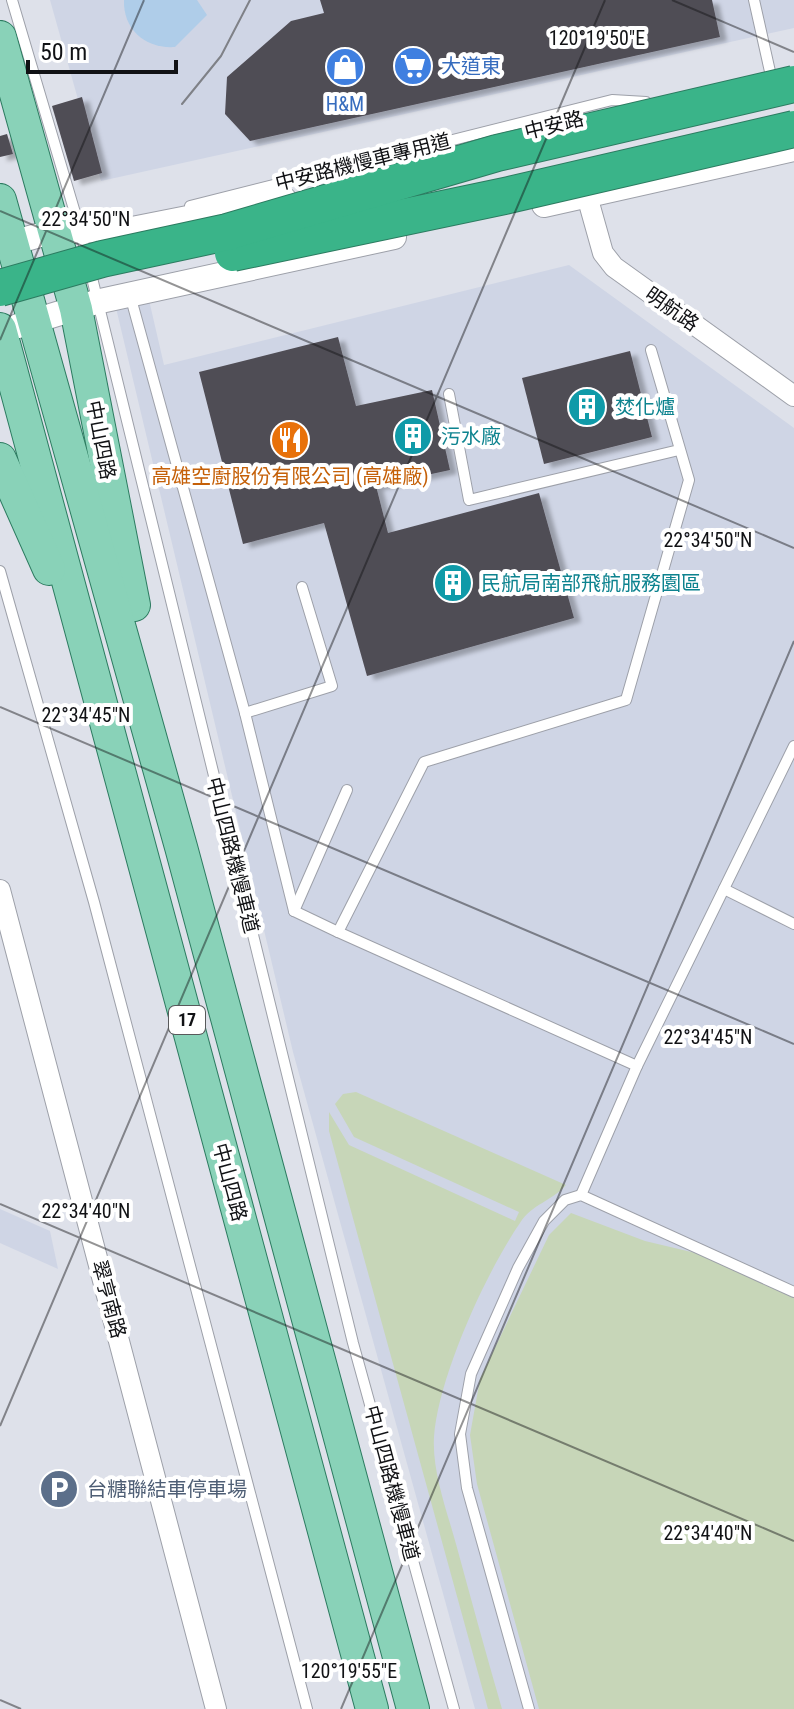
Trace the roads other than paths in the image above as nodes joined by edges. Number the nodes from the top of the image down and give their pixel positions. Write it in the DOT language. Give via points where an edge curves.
graph roads {
  1 [pos="12,0"];
  2 [pos="754,0"];
  3 [pos="0,37"];
  4 [pos="786,77"];
  5 [pos="794,93"];
  6 [pos="646,102"];
  7 [pos="794,126"];
  8 [pos="794,149"];
  9 [pos="317,191"];
  10 [pos="587,196"];
  11 [pos="0,200"];
  12 [pos="68,232"];
  13 [pos="6,244"];
  14 [pos="325,252"];
  15 [pos="0,288"];
  16 [pos="130,295"];
  17 [pos="86,306"];
  18 [pos="0,310"];
  19 [pos="34,321"];
  20 [pos="0,330"];
  21 [pos="651,350"];
  22 [pos="449,394"];
  23 [pos="794,396"];
  24 [pos="679,450"];
  25 [pos="0,459"];
  26 [pos="0,571"];
  27 [pos="302,587"];
  28 [pos="89,655"];
  29 [pos="245,713"];
  30 [pos="794,746"];
  31 [pos="347,790"];
  32 [pos="181,847"];
  33 [pos="724,889"];
  34 [pos="0,890"];
  35 [pos="294,911"];
  36 [pos="794,924"];
  37 [pos="338,932"];
  38 [pos="637,1066"];
  39 [pos="581,1195"];
  40 [pos="794,1292"];
  41 [pos="216,1709"];
  42 [pos="307,1709"];
  43 [pos="372,1709"];
  44 [pos="413,1709"];
  45 [pos="454,1709"];
  46 [pos="529,1709"];
  1 -- 12 [label="lane"];
  2 -- 4 [label="lane"];
  3 -- 12 [label="main road, 中山四路 / 17"];
  4 -- 6 [label="street, 中安路"];
  4 -- 15 [label="highway, bridge" via="227,232"];
  5 -- 9 [label="street, 中安路" via="630,131"];
  6 -- 9 [label="street, 中安路"];
  6 -- 12 [label="lane, 中安路機慢車專用道" via="612,100"];
  7 -- 14 [label="street" via="420,208"];
  7 -- 18 [label="highway, bridge" via="509,195 113,278"];
  8 -- 10 [label="street"];
  9 -- 12 [label="street, 中安路" via="127,230"];
  10 -- 14 [label="street"];
  10 -- 23 [label="street, 明航路" via="603,253 614,267"];
  11 -- 13 [label="main road, 中山四路 / 17"];
  12 -- 13 [label="street, 中安路"];
  12 -- 17 [label="main road, 中山四路 / 17"];
  13 -- 19 [label="main road, 中山四路 / 17"];
  14 -- 16 [label="street"];
  16 -- 17 [label="street"];
  16 -- 29 [label="lane"];
  17 -- 19 [label="street"];
  17 -- 32 [label="main road, 中山四路 / 17"];
  17 -- 45 [label="lane, 中山四路機慢車道" via="353,1343"];
  19 -- 20 [label="street"];
  19 -- 32 [label="main road, 中山四路 / 17"];
  20 -- 28 [label="main road, 中山四路 / 17"];
  21 -- 24 [label="lane"];
  22 -- 24 [label="lane" via="469,500"];
  24 -- 37 [label="lane" via="689,480 626,700 424,762"];
  25 -- 28 [label="main road, 中山四路 / 17"];
  26 -- 42 [label="lane" via="94,902"];
  27 -- 29 [label="lane" via="332,686"];
  28 -- 43 [label="main road, 中山四路 / 17"];
  29 -- 35 [label="lane"];
  30 -- 33 [label="lane"];
  31 -- 35 [label="lane"];
  32 -- 44 [label="main road, 中山四路 / 17"];
  33 -- 36 [label="lane"];
  33 -- 38 [label="lane"];
  34 -- 41 [label="street, 翠亨南路"];
  35 -- 37 [label="lane"];
  37 -- 38 [label="lane"];
  38 -- 39 [label="lane"];
  39 -- 40 [label="lane"];
  39 -- 46 [label="lane" via="565,1200 544,1221 518,1268 471,1374 460,1434 467,1488"];
}
